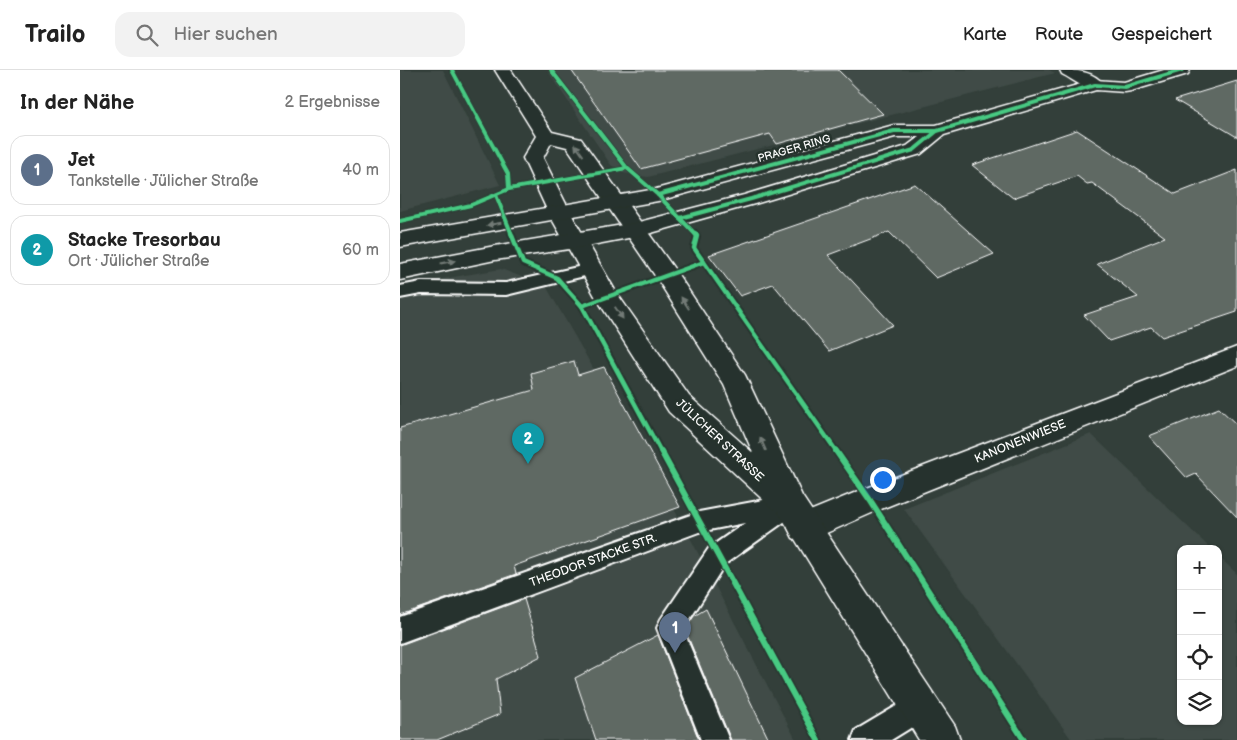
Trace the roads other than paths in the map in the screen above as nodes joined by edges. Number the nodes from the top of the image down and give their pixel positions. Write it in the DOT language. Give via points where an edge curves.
graph roads {
  1 [pos="503,70"];
  2 [pos="1068,70"];
  3 [pos="1110,70"];
  4 [pos="1182,70"];
  5 [pos="1095,85"];
  6 [pos="937,132"];
  7 [pos="545,136"];
  8 [pos="617,204"];
  9 [pos="559,212"];
  10 [pos="636,230"];
  11 [pos="400,240"];
  12 [pos="576,242"];
  13 [pos="591,270"];
  14 [pos="400,272"];
  15 [pos="400,292"];
  16 [pos="1237,356"];
  17 [pos="797,517"];
  18 [pos="400,630"];
  19 [pos="920,706"];
  20 [pos="715,740"];
  21 [pos="866,740"];
  22 [pos="941,740"];
  1 -- 7 [label="main road"];
  2 -- 5 [label="main road"];
  3 -- 5 [label="main road, PRAGER RING" via="1102,72"];
  4 -- 5 [label="main road, PRAGER RING" via="1125,87"];
  5 -- 6 [label="main road, PRAGER RING"];
  6 -- 8 [label="main road, PRAGER RING" via="894,131 682,190"];
  6 -- 10 [label="main road, PRAGER RING" via="914,150"];
  8 -- 7 [label="main road, JÜLICHER STRASSE, one-way" via="574,143"];
  7 -- 9 [label="main road, JÜLICHER STRASSE" via="533,158"];
  8 -- 9 [label="main road, PRAGER RING"];
  8 -- 10 [label="main road, JÜLICHER STRASSE"];
  9 -- 11 [label="main road, PRAGER RING, one-way"];
  9 -- 12 [label="main road, JÜLICHER STRASSE"];
  10 -- 12 [label="main road, PRAGER RING"];
  17 -- 10 [label="main road, JÜLICHER STRASSE, one-way" via="736,382"];
  12 -- 13 [label="main road, JÜLICHER STRASSE"];
  14 -- 12 [label="main road, PRAGER RING, one-way" via="495,253"];
  13 -- 15 [label="lane" via="506,289 421,288"];
  13 -- 17 [label="main road, JÜLICHER STRASSE, one-way" via="679,404"];
  16 -- 17 [label="main road, KANONENWIESE" via="870,500"];
  17 -- 18 [label="lane, THEODOR STACKE STR." via="699,522"];
  17 -- 19 [label="main road, JÜLICHER STRASSE"];
  17 -- 20 [label="lane" via="717,556 670,628"];
  19 -- 21 [label="lane"];
  19 -- 22 [label="main road, JÜLICHER STRASSE"];
}
